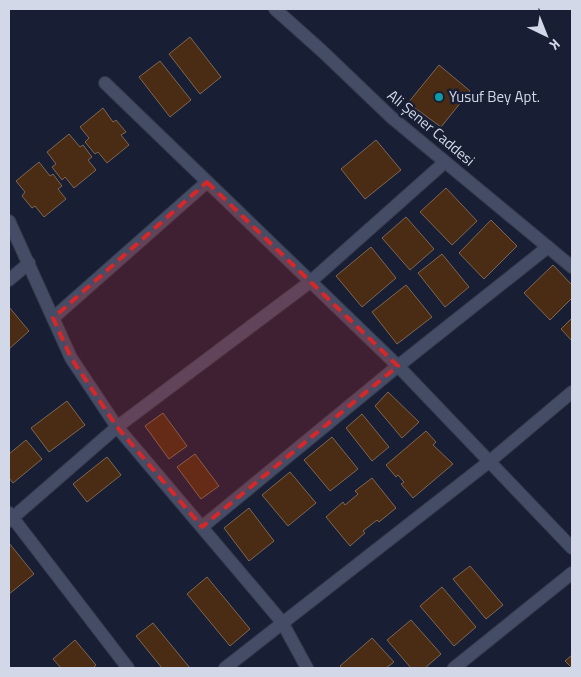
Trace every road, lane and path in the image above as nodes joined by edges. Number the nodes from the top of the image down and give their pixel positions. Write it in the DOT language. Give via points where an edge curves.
graph roads {
  1 [pos="275,9"];
  2 [pos="105,83"];
  3 [pos="445,162"];
  4 [pos="207,182"];
  5 [pos="9,220"];
  6 [pos="548,247"];
  7 [pos="29,263"];
  8 [pos="572,267"];
  9 [pos="9,280"];
  10 [pos="310,282"];
  11 [pos="53,318"];
  12 [pos="398,366"];
  13 [pos="572,392"];
  14 [pos="117,427"];
  15 [pos="490,461"];
  16 [pos="10,517"];
  17 [pos="202,527"];
  18 [pos="572,548"];
  19 [pos="572,573"];
  20 [pos="282,622"];
  21 [pos="128,668"];
  22 [pos="225,668"];
  23 [pos="307,668"];
  24 [pos="454,668"];
  1 -- 3 [label="street, Ali Şener Caddesi" via="391,117"];
  2 -- 4 [label="street"];
  3 -- 6 [label="street, Ali Şener Caddesi"];
  3 -- 10 [label="street"];
  4 -- 10 [label="street"];
  4 -- 11 [label="street"];
  5 -- 7 [label="street"];
  6 -- 8 [label="street, Ali Şener Caddesi"];
  6 -- 12 [label="street"];
  7 -- 9 [label="street"];
  7 -- 11 [label="street"];
  10 -- 12 [label="street"];
  10 -- 14 [label="street"];
  11 -- 14 [label="street" via="71,358"];
  12 -- 15 [label="street"];
  12 -- 17 [label="street"];
  13 -- 15 [label="street"];
  14 -- 16 [label="street"];
  14 -- 17 [label="street"];
  15 -- 18 [label="street"];
  15 -- 20 [label="street"];
  16 -- 21 [label="street"];
  17 -- 20 [label="street"];
  19 -- 24 [label="street"];
  20 -- 22 [label="street"];
  20 -- 23 [label="street"];
}
